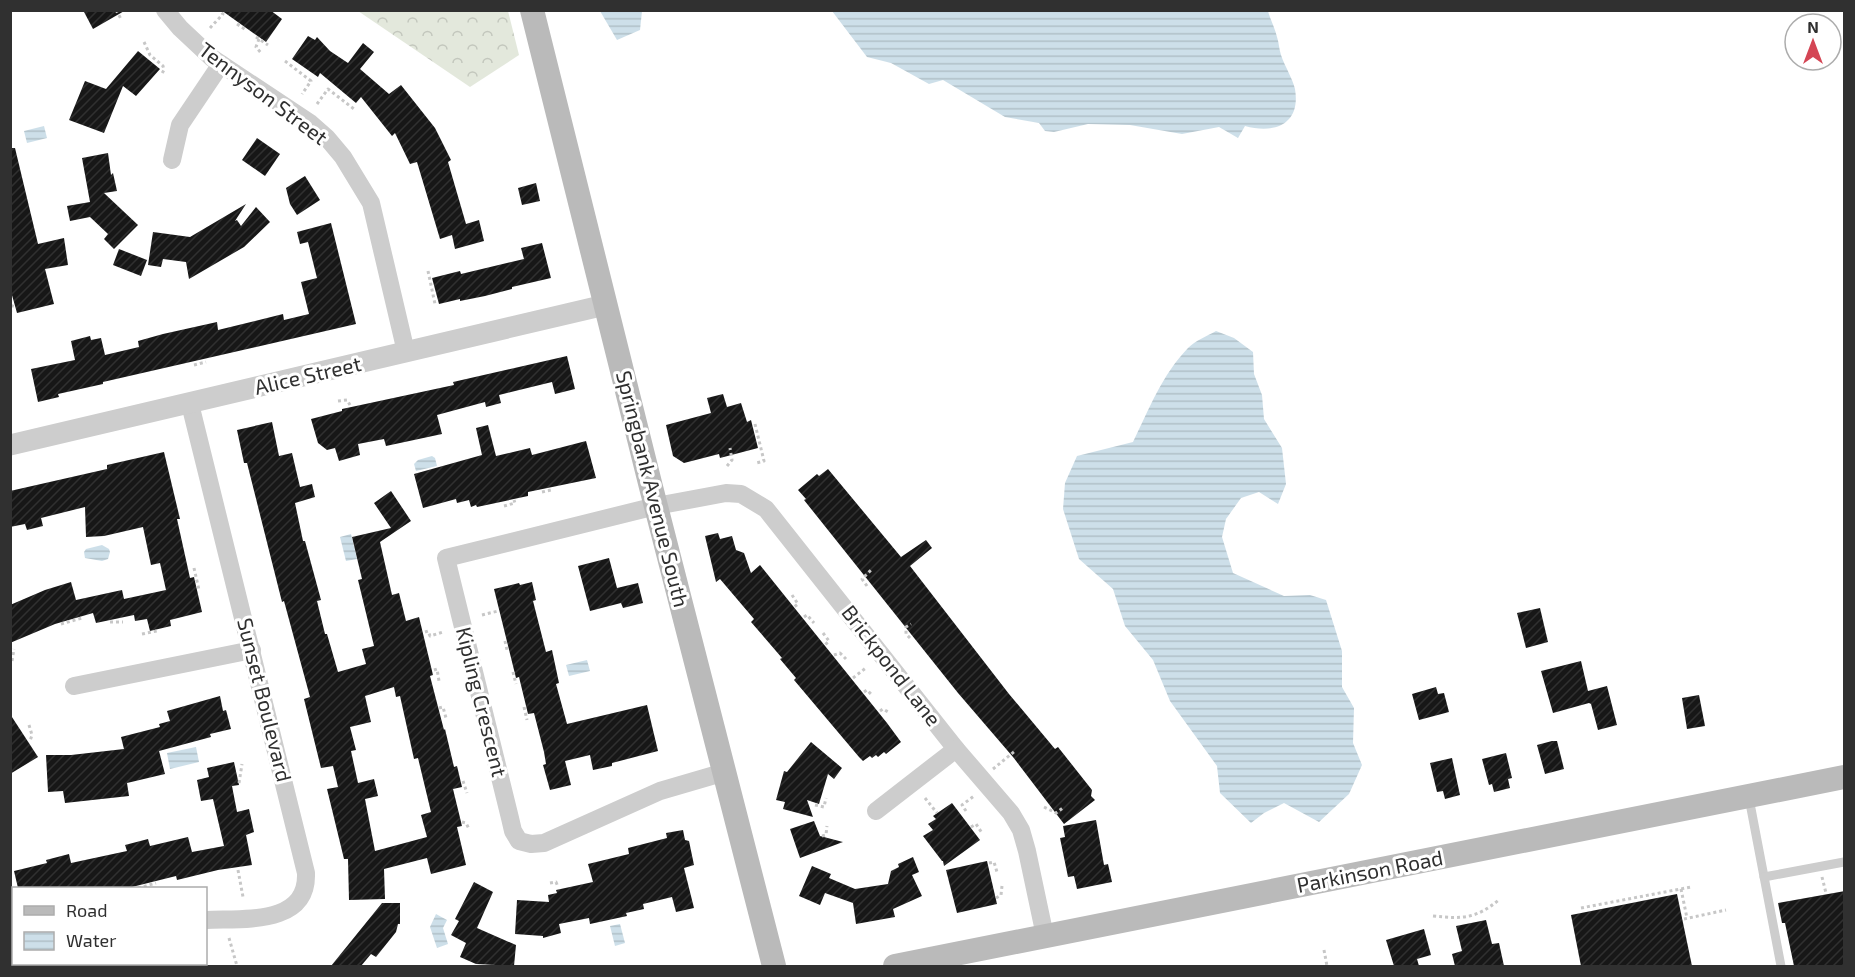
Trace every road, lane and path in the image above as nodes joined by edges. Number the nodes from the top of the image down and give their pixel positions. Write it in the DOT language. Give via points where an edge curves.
graph roads {
  1 [pos="116,10"];
  2 [pos="165,10"];
  3 [pos="219,10"];
  4 [pos="532,10"];
  5 [pos="121,19"];
  6 [pos="237,24"];
  7 [pos="210,28"];
  8 [pos="246,30"];
  9 [pos="144,42"];
  10 [pos="268,45"];
  11 [pos="262,54"];
  12 [pos="285,61"];
  13 [pos="221,64"];
  14 [pos="161,75"];
  15 [pos="302,94"];
  16 [pos="317,104"];
  17 [pos="354,109"];
  18 [pos="172,160"];
  19 [pos="428,271"];
  20 [pos="12,304"];
  21 [pos="437,304"];
  22 [pos="605,305"];
  23 [pos="12,313"];
  24 [pos="406,352"];
  25 [pos="206,362"];
  26 [pos="194,365"];
  27 [pos="338,401"];
  28 [pos="190,404"];
  29 [pos="350,405"];
  30 [pos="755,424"];
  31 [pos="10,445"];
  32 [pos="730,448"];
  33 [pos="756,463"];
  34 [pos="727,466"];
  35 [pos="551,490"];
  36 [pos="542,492"];
  37 [pos="514,500"];
  38 [pos="504,506"];
  39 [pos="656,506"];
  40 [pos="194,568"];
  41 [pos="871,570"];
  42 [pos="867,586"];
  43 [pos="199,590"];
  44 [pos="792,595"];
  45 [pos="794,607"];
  46 [pos="498,611"];
  47 [pos="482,615"];
  48 [pos="804,617"];
  49 [pos="82,618"];
  50 [pos="110,622"];
  51 [pos="123,622"];
  52 [pos="814,623"];
  53 [pos="61,624"];
  54 [pos="910,624"];
  55 [pos="157,631"];
  56 [pos="425,632"];
  57 [pos="443,632"];
  58 [pos="823,633"];
  59 [pos="142,634"];
  60 [pos="910,638"];
  61 [pos="505,641"];
  62 [pos="825,645"];
  63 [pos="14,649"];
  64 [pos="252,650"];
  65 [pos="507,650"];
  66 [pos="834,655"];
  67 [pos="846,659"];
  68 [pos="12,661"];
  69 [pos="867,667"];
  70 [pos="434,670"];
  71 [pos="513,672"];
  72 [pos="853,678"];
  73 [pos="440,681"];
  74 [pos="516,684"];
  75 [pos="74,686"];
  76 [pos="864,692"];
  77 [pos="872,696"];
  78 [pos="524,707"];
  79 [pos="440,708"];
  80 [pos="880,711"];
  81 [pos="890,713"];
  82 [pos="446,718"];
  83 [pos="527,720"];
  84 [pos="29,725"];
  85 [pos="30,741"];
  86 [pos="956,749"];
  87 [pos="1015,752"];
  88 [pos="242,764"];
  89 [pos="725,772"];
  90 [pos="1845,777"];
  91 [pos="982,778"];
  92 [pos="463,781"];
  93 [pos="239,783"];
  94 [pos="466,794"];
  95 [pos="1748,796"];
  96 [pos="826,798"];
  97 [pos="926,798"];
  98 [pos="815,805"];
  99 [pos="1044,807"];
  100 [pos="1064,807"];
  101 [pos="876,811"];
  102 [pos="937,813"];
  103 [pos="462,822"];
  104 [pos="828,826"];
  105 [pos="971,827"];
  106 [pos="469,829"];
  107 [pos="982,833"];
  108 [pos="822,836"];
  109 [pos="1845,862"];
  110 [pos="989,863"];
  111 [pos="238,870"];
  112 [pos="997,872"];
  113 [pos="1764,877"];
  114 [pos="156,883"];
  115 [pos="550,883"];
  116 [pos="1002,886"];
  117 [pos="142,887"];
  118 [pos="558,887"];
  119 [pos="1691,887"];
  120 [pos="1681,889"];
  121 [pos="243,897"];
  122 [pos="996,898"];
  123 [pos="1500,899"];
  124 [pos="1581,908"];
  125 [pos="1726,910"];
  126 [pos="1433,916"];
  127 [pos="207,920"];
  128 [pos="1045,936"];
  129 [pos="229,938"];
  130 [pos="1324,950"];
  131 [pos="237,966"];
  132 [pos="774,966"];
  133 [pos="896,966"];
  134 [pos="1327,966"];
  135 [pos="1781,966"];
  1 -- 5 [label="path"];
  2 -- 13 [label="street, Tennyson Street"];
  3 -- 7 [label="path" via="223,14"];
  4 -- 22 [label="main road, Springbank Avenue South"];
  6 -- 8 [label="path"];
  9 -- 14 [label="path" via="150,55 163,66"];
  10 -- 11 [label="path" via="258,38 256,47"];
  12 -- 15 [label="path" via="311,81"];
  13 -- 18 [label="street" via="180,125"];
  13 -- 24 [label="street, Tennyson Street" via="310,123 357,177 371,203"];
  16 -- 17 [label="path" via="328,89"];
  19 -- 21 [label="path"];
  20 -- 23 [label="path"];
  22 -- 24 [label="street, Alice Street"];
  22 -- 39 [label="main road, Springbank Avenue South"];
  24 -- 28 [label="street, Alice Street"];
  25 -- 26 [label="path"];
  27 -- 29 [label="path" via="347,400"];
  28 -- 31 [label="street, Alice Street"];
  28 -- 64 [label="street, Sunset Boulevard"];
  30 -- 33 [label="path" via="764,461"];
  32 -- 34 [label="path" via="732,460"];
  35 -- 36 [label="path"];
  37 -- 38 [label="path" via="515,503"];
  39 -- 86 [label="street, Brickpond Lane" via="726,493 741,494 764,507"];
  39 -- 89 [label="main road, Springbank Avenue South"];
  39 -- 89 [label="street, Kipling Crescent" via="446,558 513,831 519,841 544,843 660,792"];
  40 -- 43 [label="path"];
  41 -- 42 [label="path" via="861,579"];
  44 -- 45 [label="path" via="798,604"];
  46 -- 47 [label="path"];
  48 -- 52 [label="path" via="807,615"];
  49 -- 53 [label="path"];
  50 -- 51 [label="path"];
  54 -- 60 [label="path" via="906,627"];
  55 -- 59 [label="path"];
  56 -- 57 [label="path" via="430,636"];
  58 -- 62 [label="path" via="829,642"];
  61 -- 65 [label="path"];
  63 -- 68 [label="path"];
  64 -- 75 [label="street"];
  64 -- 127 [label="street, Sunset Boulevard" via="306,884 296,904 270,916"];
  66 -- 67 [label="path" via="840,653"];
  69 -- 72 [label="path"];
  70 -- 73 [label="path" via="437,669"];
  71 -- 74 [label="path"];
  76 -- 77 [label="path" via="867,690"];
  78 -- 83 [label="path"];
  79 -- 82 [label="path" via="443,707"];
  80 -- 81 [label="path"];
  84 -- 85 [label="path"];
  86 -- 91 [label="street, Brickpond Lane"];
  86 -- 101 [label="street"];
  87 -- 91 [label="path"];
  88 -- 93 [label="path"];
  89 -- 132 [label="main road, Springbank Avenue South"];
  90 -- 95 [label="main road, Parkinson Road"];
  91 -- 128 [label="street, Brickpond Lane" via="1021,830"];
  92 -- 94 [label="path"];
  95 -- 113 [label="lane"];
  95 -- 128 [label="main road, Parkinson Road"];
  96 -- 98 [label="path" via="824,807"];
  97 -- 102 [label="path"];
  99 -- 100 [label="path" via="1056,813"];
  103 -- 106 [label="path"];
  104 -- 108 [label="path"];
  105 -- 107 [label="path" via="976,824"];
  109 -- 113 [label="lane"];
  110 -- 112 [label="path" via="994,862"];
  111 -- 121 [label="path"];
  113 -- 135 [label="lane"];
  114 -- 117 [label="path"];
  115 -- 118 [label="path" via="556,882"];
  116 -- 122 [label="path" via="1001,895"];
  119 -- 120 [label="path"];
  120 -- 124 [label="path"];
  120 -- 125 [label="path" via="1685,918"];
  123 -- 126 [label="path" via="1468,918"];
  128 -- 133 [label="main road, Parkinson Road"];
  129 -- 131 [label="path"];
  130 -- 134 [label="path"];
}
